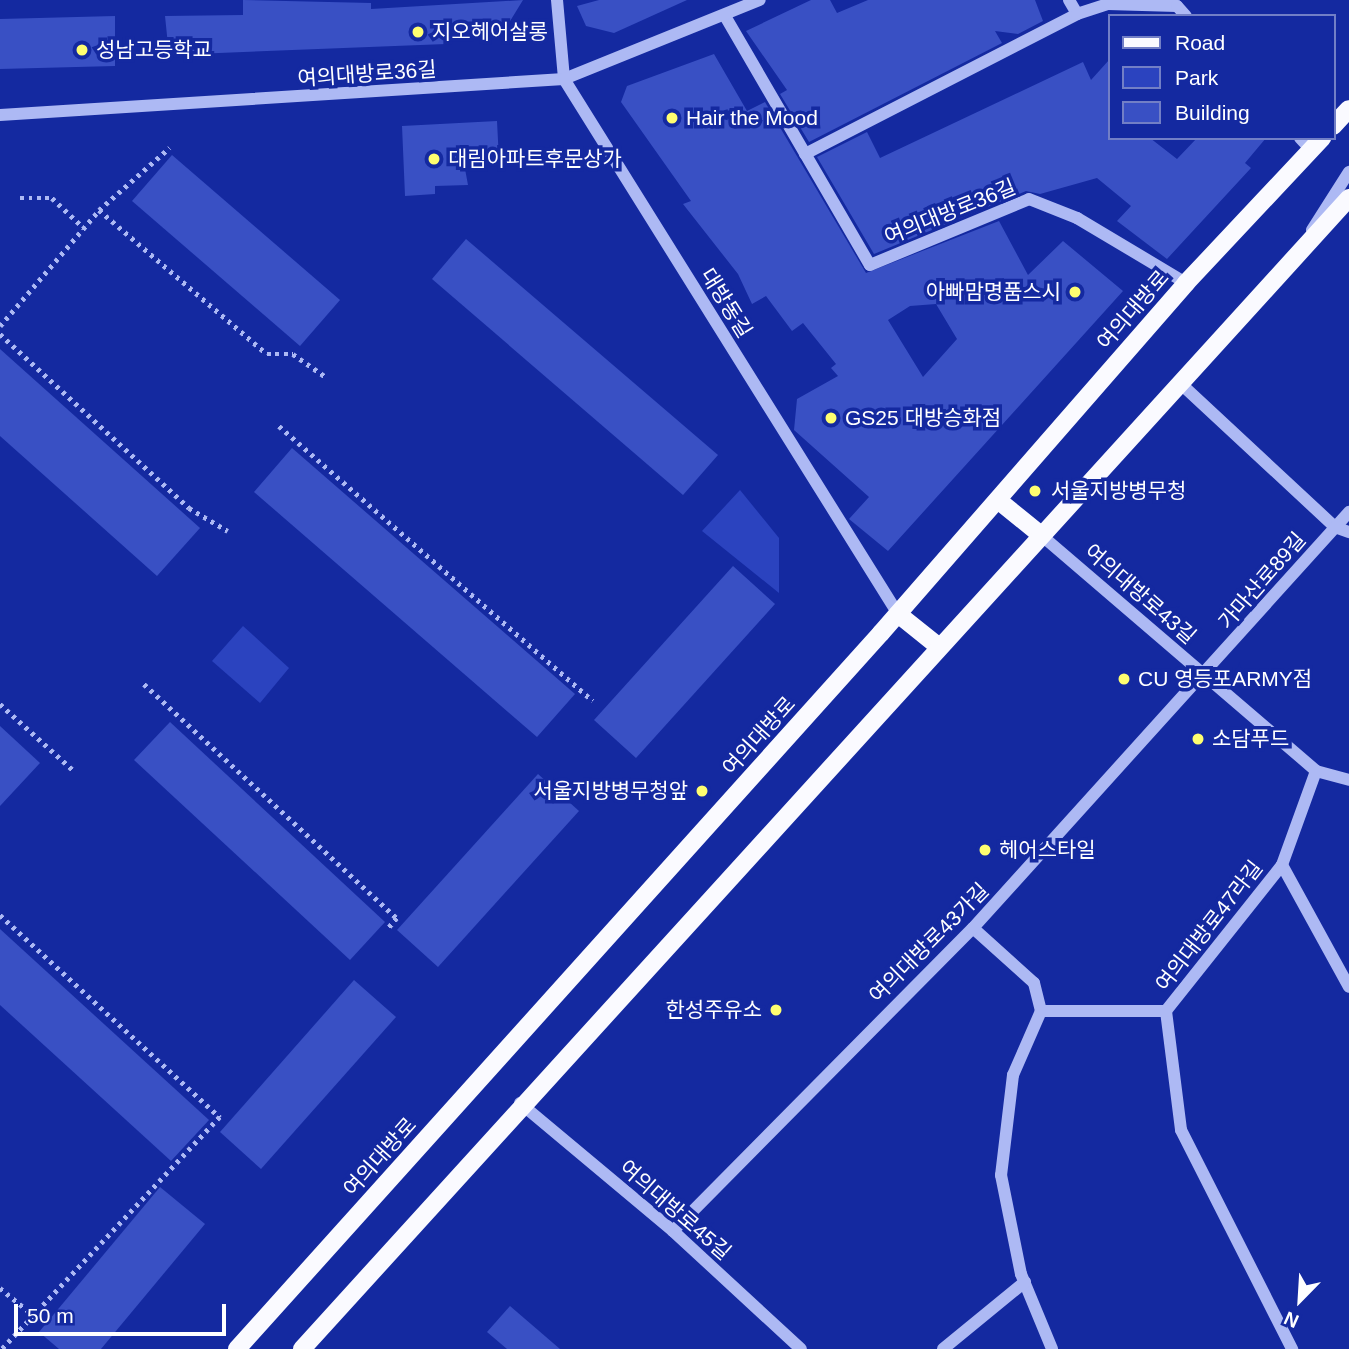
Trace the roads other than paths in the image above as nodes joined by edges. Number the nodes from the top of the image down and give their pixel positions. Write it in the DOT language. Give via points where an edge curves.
graph roads {
  1 [pos="557,0"];
  2 [pos="760,0"];
  3 [pos="1069,0"];
  4 [pos="1077,14"];
  5 [pos="1184,14"];
  6 [pos="725,16"];
  7 [pos="564,79"];
  8 [pos="1349,110"];
  9 [pos="0,115"];
  10 [pos="1335,124"];
  11 [pos="1311,142"];
  12 [pos="805,154"];
  13 [pos="1349,172"];
  14 [pos="1349,198"];
  15 [pos="1295,257"];
  16 [pos="1186,283"];
  17 [pos="1180,383"];
  18 [pos="999,500"];
  19 [pos="1349,512"];
  20 [pos="1335,527"];
  21 [pos="1349,532"];
  22 [pos="1041,535"];
  23 [pos="898,614"];
  24 [pos="938,646"];
  25 [pos="1206,676"];
  26 [pos="1316,771"];
  27 [pos="1349,780"];
  28 [pos="1282,864"];
  29 [pos="973,928"];
  30 [pos="1349,987"];
  31 [pos="1041,1011"];
  32 [pos="1166,1011"];
  33 [pos="520,1104"];
  34 [pos="673,1231"];
  35 [pos="1025,1282"];
  36 [pos="237,1349"];
  37 [pos="302,1349"];
  38 [pos="801,1349"];
  39 [pos="943,1349"];
  40 [pos="1052,1349"];
  41 [pos="1292,1349"];
  1 -- 7 [label="street, 대방동길"];
  2 -- 6 [label="street, 여의대방로36길"];
  3 -- 4 [label="street"];
  4 -- 5 [label="street" via="1108,4 1177,6"];
  4 -- 12 [label="street"];
  6 -- 7 [label="street, 여의대방로36길"];
  6 -- 12 [label="street, 여의대방로36길"];
  7 -- 9 [label="street, 여의대방로36길"];
  7 -- 23 [label="street, 대방동길"];
  8 -- 10 [label="main road"];
  11 -- 16 [label="main road, 여의대방로"];
  12 -- 16 [label="street, 여의대방로36길" via="870,265 1029,200 1077,218"];
  13 -- 15 [label="street"];
  14 -- 15 [label="main road"];
  15 -- 17 [label="main road"];
  16 -- 18 [label="main road, 여의대방로"];
  17 -- 20 [label="street"];
  17 -- 22 [label="main road"];
  18 -- 22 [label="main road"];
  18 -- 23 [label="main road, 여의대방로"];
  19 -- 20 [label="street, 가마산로89길"];
  20 -- 21 [label="street"];
  20 -- 25 [label="street, 가마산로89길"];
  22 -- 24 [label="main road"];
  22 -- 25 [label="street, 여의대방로43길"];
  23 -- 24 [label="main road"];
  23 -- 36 [label="main road, 여의대방로"];
  24 -- 33 [label="main road"];
  25 -- 26 [label="street, 여의대방로43길"];
  25 -- 29 [label="street, 여의대방로43가길"];
  26 -- 27 [label="street, 여의대방로43길"];
  26 -- 28 [label="street, 여의대방로47라길"];
  28 -- 30 [label="street"];
  28 -- 32 [label="street, 여의대방로47라길"];
  29 -- 31 [label="street" via="1034,983"];
  29 -- 34 [label="street, 여의대방로43가길"];
  31 -- 32 [label="street, 여의대방로47라길"];
  31 -- 35 [label="street" via="1013,1075 1001,1175"];
  32 -- 41 [label="street, 여의대방로47라길" via="1181,1130"];
  33 -- 34 [label="street, 여의대방로45길"];
  33 -- 37 [label="main road"];
  34 -- 38 [label="street, 여의대방로45길"];
  35 -- 39 [label="street"];
  35 -- 40 [label="street"];
}
